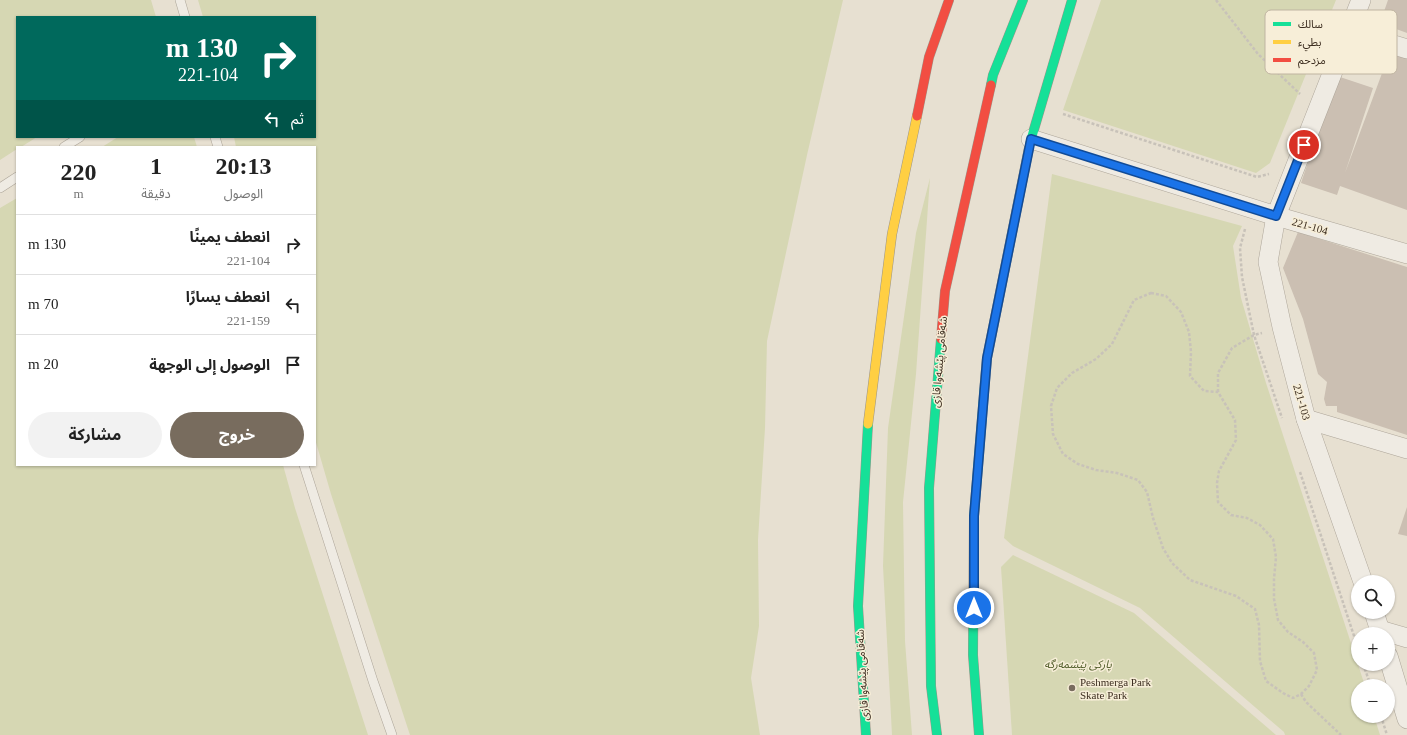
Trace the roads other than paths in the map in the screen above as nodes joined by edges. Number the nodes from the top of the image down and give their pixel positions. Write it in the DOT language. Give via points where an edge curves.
graph roads {
  1 [pos="949,0"];
  2 [pos="1072,0"];
  3 [pos="1361,0"];
  4 [pos="1022,2"];
  5 [pos="181,4"];
  6 [pos="1357,10"];
  7 [pos="181,16"];
  8 [pos="185,16"];
  9 [pos="1397,46"];
  10 [pos="1407,49"];
  11 [pos="1331,74"];
  12 [pos="78,138"];
  13 [pos="1031,139"];
  14 [pos="66,146"];
  15 [pos="16,178"];
  16 [pos="0,188"];
  17 [pos="1276,216"];
  18 [pos="1407,254"];
  19 [pos="1306,419"];
  20 [pos="1407,449"];
  21 [pos="304,466"];
  22 [pos="1361,575"];
  23 [pos="1395,635"];
  24 [pos="1407,638"];
  25 [pos="1393,671"];
  26 [pos="1407,719"];
  27 [pos="392,735"];
  28 [pos="866,735"];
  29 [pos="936,735"];
  30 [pos="979,735"];
  1 -- 28 [label="main road, شەقامی پێشەوا قازی" via="929,58 892,234 870,411 858,606"];
  2 -- 13 [label="main road"];
  3 -- 6 [label="street, 221-103"];
  4 -- 29 [label="main road, شەقامی پێشەوا قازی" via="994,75 945,291 929,488 931,686"];
  5 -- 7 [label="lane"];
  5 -- 8 [label="lane"];
  9 -- 10 [label="street"];
  11 -- 17 [label="street, 221-103"];
  12 -- 14 [label="lane"];
  13 -- 17 [label="street, 221-104"];
  13 -- 30 [label="main road" via="987,358 974,516 973,655"];
  15 -- 16 [label="lane"];
  17 -- 18 [label="street, 221-104"];
  17 -- 19 [label="street, 221-103" via="1268,262"];
  19 -- 20 [label="street"];
  19 -- 22 [label="street, 221-103"];
  21 -- 27 [label="lane"];
  23 -- 24 [label="street"];
  25 -- 26 [label="street"];
}
